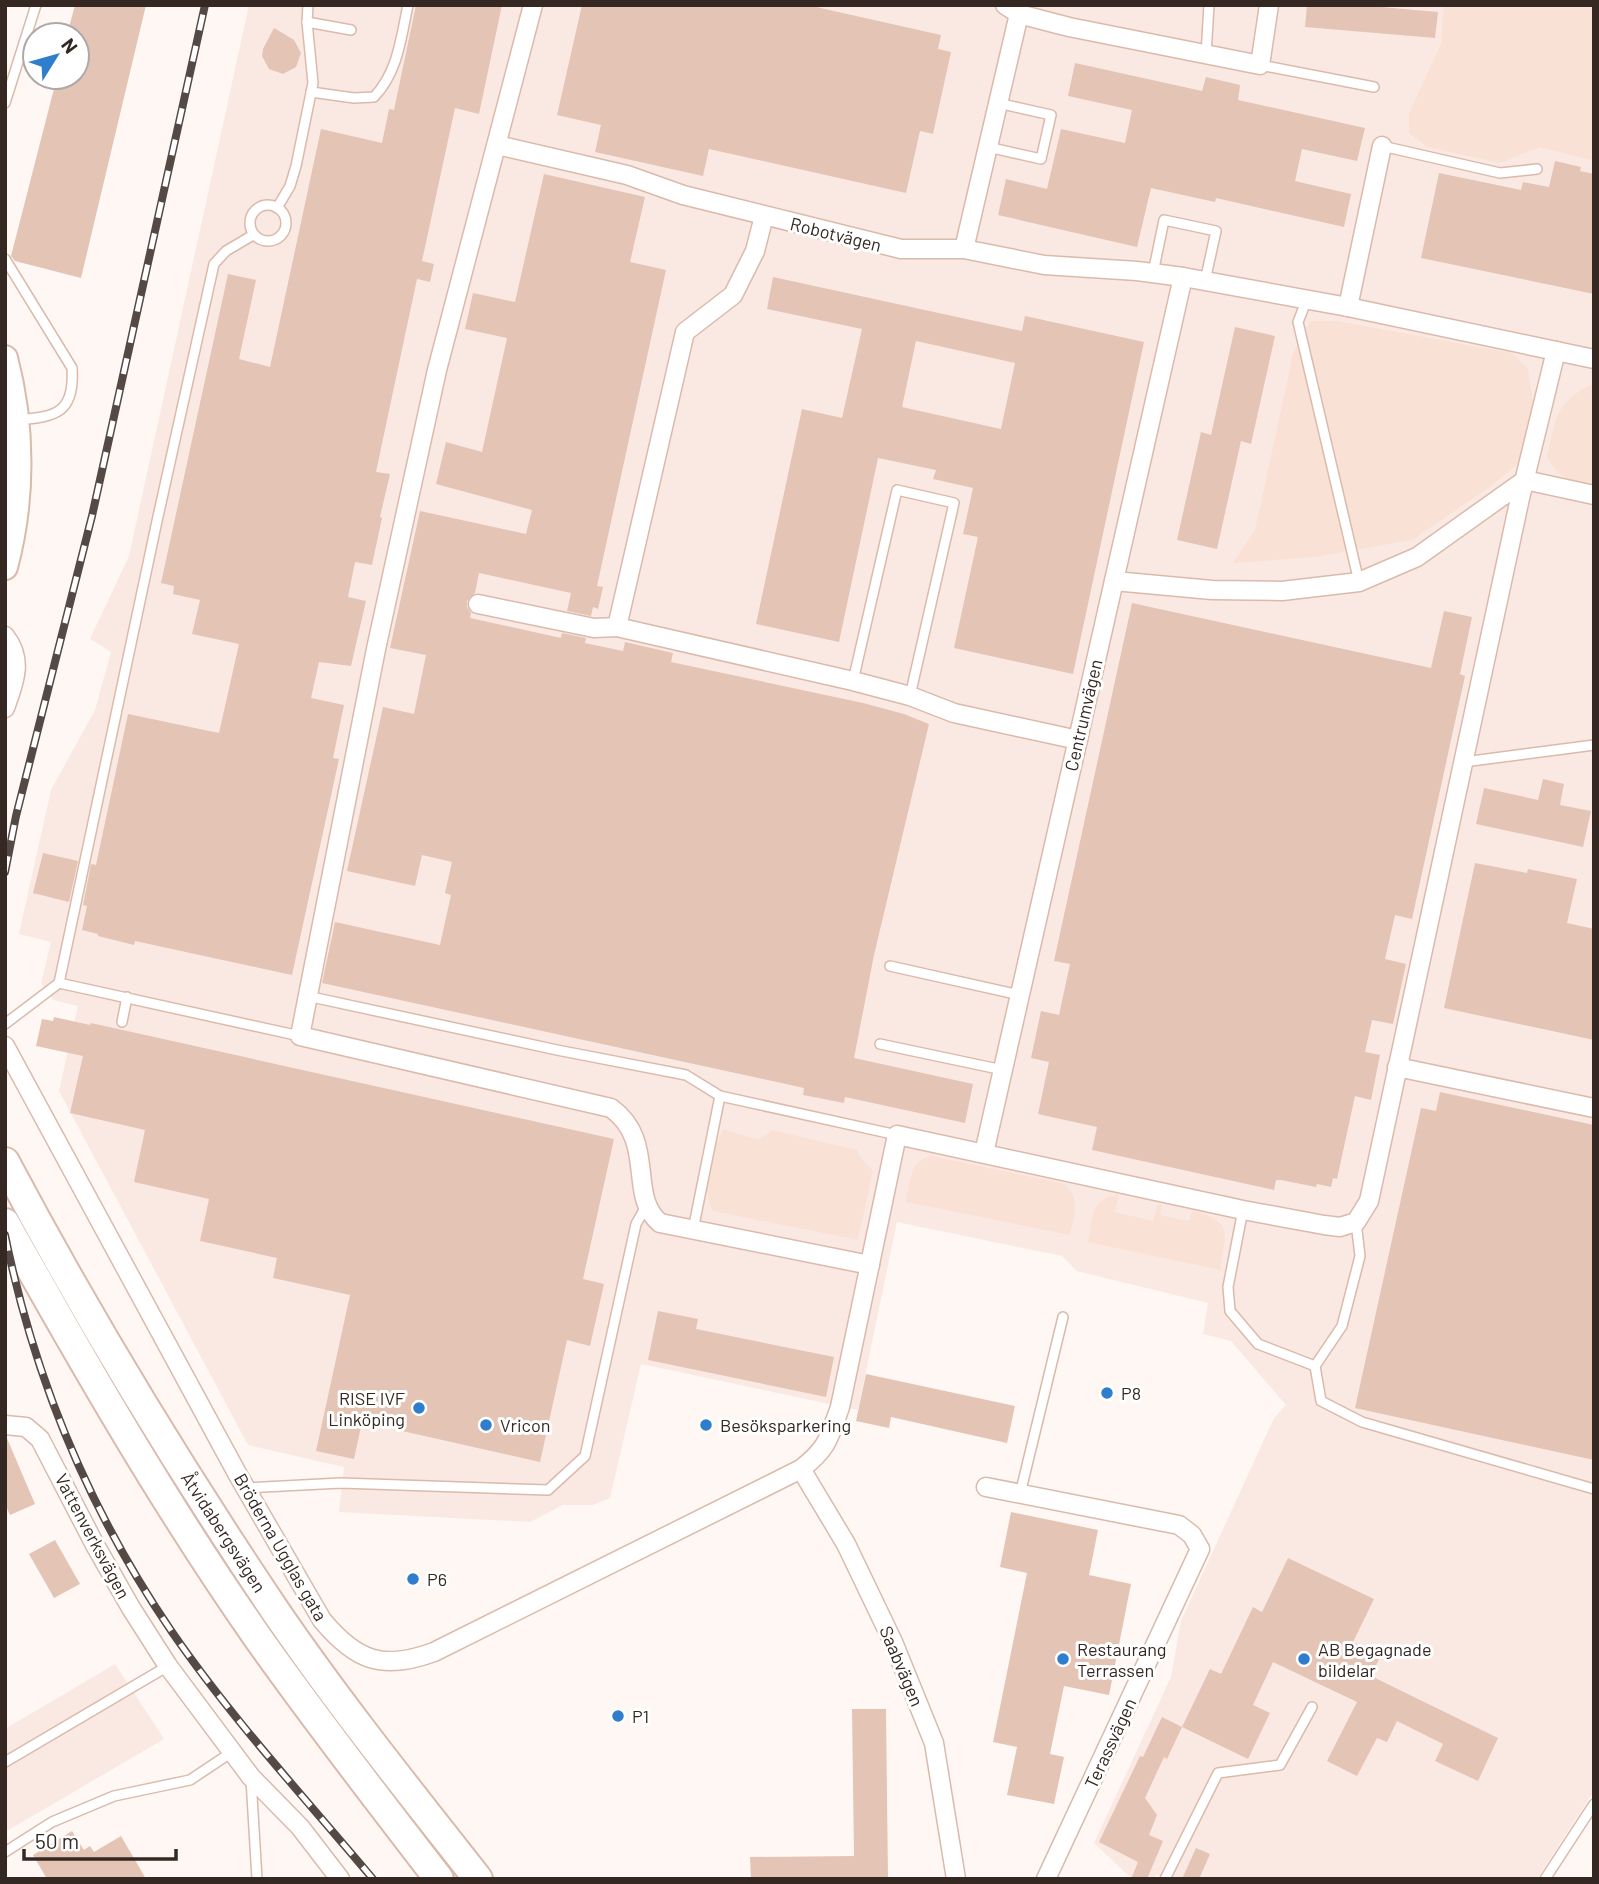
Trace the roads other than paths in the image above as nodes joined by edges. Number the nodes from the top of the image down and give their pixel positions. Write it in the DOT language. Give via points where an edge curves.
graph roads {
  1 [pos="36,5"];
  2 [pos="308,5"];
  3 [pos="408,5"];
  4 [pos="533,5"];
  5 [pos="1209,5"];
  6 [pos="1269,5"];
  7 [pos="1012,9"];
  8 [pos="307,22"];
  9 [pos="351,30"];
  10 [pos="1206,55"];
  11 [pos="1260,65"];
  12 [pos="1374,88"];
  13 [pos="312,92"];
  14 [pos="5,103"];
  15 [pos="998,103"];
  16 [pos="497,145"];
  17 [pos="1382,146"];
  18 [pos="988,147"];
  19 [pos="1537,169"];
  20 [pos="277,208"];
  21 [pos="764,216"];
  22 [pos="253,235"];
  23 [pos="964,249"];
  24 [pos="5,259"];
  25 [pos="1153,273"];
  26 [pos="1183,277"];
  27 [pos="1205,281"];
  28 [pos="1307,299"];
  29 [pos="1348,307"];
  30 [pos="1556,351"];
  31 [pos="5,358"];
  32 [pos="1594,359"];
  33 [pos="17,420"];
  34 [pos="1525,480"];
  35 [pos="1594,495"];
  36 [pos="5,567"];
  37 [pos="1114,581"];
  38 [pos="1359,582"];
  39 [pos="478,604"];
  40 [pos="617,627"];
  41 [pos="5,636"];
  42 [pos="853,681"];
  43 [pos="910,696"];
  44 [pos="5,708"];
  45 [pos="1078,740"];
  46 [pos="1594,745"];
  47 [pos="1464,762"];
  48 [pos="890,966"];
  49 [pos="59,983"];
  50 [pos="1020,995"];
  51 [pos="307,996"];
  52 [pos="127,997"];
  53 [pos="122,1022"];
  54 [pos="5,1024"];
  55 [pos="300,1036"];
  56 [pos="880,1044"];
  57 [pos="5,1046"];
  58 [pos="1397,1068"];
  59 [pos="1003,1070"];
  60 [pos="720,1096"];
  61 [pos="1594,1108"];
  62 [pos="897,1135"];
  63 [pos="984,1153"];
  64 [pos="5,1161"];
  65 [pos="647,1205"];
  66 [pos="1243,1210"];
  67 [pos="1356,1222"];
  68 [pos="5,1223"];
  69 [pos="693,1230"];
  70 [pos="870,1265"];
  71 [pos="1063,1317"];
  72 [pos="1315,1366"];
  73 [pos="5,1425"];
  74 [pos="801,1469"];
  75 [pos="986,1487"];
  76 [pos="246,1488"];
  77 [pos="1594,1489"];
  78 [pos="1020,1494"];
  79 [pos="168,1666"];
  80 [pos="1312,1707"];
  81 [pos="232,1752"];
  82 [pos="5,1762"];
  83 [pos="251,1777"];
  84 [pos="1594,1804"];
  85 [pos="5,1852"];
  86 [pos="257,1879"];
  87 [pos="341,1879"];
  88 [pos="439,1879"];
  89 [pos="478,1879"];
  90 [pos="956,1879"];
  91 [pos="1046,1879"];
  92 [pos="1165,1879"];
  93 [pos="1545,1879"];
  1 -- 14 [label="lane"];
  2 -- 8 [label="lane"];
  3 -- 13 [label="lane" via="393,69 374,97"];
  4 -- 16 [label="street"];
  5 -- 10 [label="lane"];
  6 -- 11 [label="street"];
  7 -- 10 [label="street" via="1069,27"];
  7 -- 15 [label="street"];
  8 -- 9 [label="lane"];
  8 -- 13 [label="lane"];
  10 -- 11 [label="street"];
  11 -- 12 [label="lane"];
  13 -- 20 [label="lane" via="290,186"];
  15 -- 18 [label="street"];
  15 -- 18 [label="lane" via="1051,115 1041,159"];
  16 -- 21 [label="street, Robotvägen" via="627,175"];
  16 -- 51 [label="street" via="437,370"];
  17 -- 19 [label="lane" via="1500,173"];
  17 -- 29 [label="street"];
  18 -- 23 [label="street"];
  20 -- 22 [label="lane" via="265,205 254,211 249,223"];
  20 -- 22 [label="lane" via="286,224 281,235 270,241"];
  21 -- 23 [label="street, Robotvägen" via="901,249"];
  21 -- 40 [label="street" via="755,251 733,295 685,332"];
  22 -- 49 [label="lane" via="214,264"];
  23 -- 25 [label="street, Robotvägen" via="1044,265"];
  24 -- 33 [label="lane" via="72,368 73,386 58,412"];
  25 -- 26 [label="street, Robotvägen"];
  25 -- 27 [label="lane" via="1164,220 1216,231"];
  26 -- 27 [label="street, Robotvägen"];
  26 -- 37 [label="street, Centrumvägen"];
  27 -- 28 [label="street, Robotvägen"];
  28 -- 29 [label="street, Robotvägen"];
  28 -- 38 [label="lane" via="1298,322"];
  29 -- 30 [label="street, Robotvägen"];
  30 -- 32 [label="street, Robotvägen"];
  30 -- 34 [label="street"];
  31 -- 33 [label="main road"];
  33 -- 36 [label="main road" via="18,490"];
  34 -- 35 [label="street"];
  34 -- 38 [label="street" via="1417,557"];
  34 -- 47 [label="street"];
  37 -- 38 [label="street" via="1282,591"];
  37 -- 45 [label="street, Centrumvägen"];
  39 -- 40 [label="street" via="594,628"];
  40 -- 42 [label="street"];
  41 -- 44 [label="street" via="17,668"];
  42 -- 43 [label="street"];
  42 -- 43 [label="lane" via="897,490 954,503"];
  43 -- 45 [label="street" via="954,713"];
  45 -- 50 [label="street, Centrumvägen"];
  46 -- 47 [label="lane"];
  47 -- 58 [label="street"];
  48 -- 50 [label="lane"];
  49 -- 52 [label="lane"];
  49 -- 54 [label="lane"];
  50 -- 59 [label="street, Centrumvägen"];
  51 -- 55 [label="street"];
  51 -- 60 [label="lane" via="686,1075"];
  52 -- 53 [label="lane"];
  52 -- 55 [label="lane"];
  55 -- 65 [label="street" via="611,1108 633,1132"];
  56 -- 59 [label="lane"];
  57 -- 76 [label="street, Bröderna Ugglas gata"];
  58 -- 61 [label="street"];
  58 -- 67 [label="street" via="1369,1201"];
  59 -- 63 [label="street, Centrumvägen"];
  60 -- 62 [label="lane"];
  60 -- 69 [label="lane"];
  62 -- 63 [label="street"];
  62 -- 70 [label="street, Bröderna Ugglas gata"];
  63 -- 66 [label="street"];
  64 -- 89 [label="main road, Åtvidabergsvägen" via="97,1331 254,1579 334,1692"];
  65 -- 69 [label="street" via="660,1223"];
  65 -- 76 [label="lane" via="636,1224 585,1456 548,1490 341,1483"];
  66 -- 67 [label="street" via="1340,1227"];
  66 -- 72 [label="lane" via="1228,1287 1230,1311 1258,1344"];
  67 -- 72 [label="lane" via="1360,1256 1342,1326"];
  68 -- 88 [label="main road, Åtvidabergsvägen" via="99,1389 221,1583"];
  69 -- 70 [label="street"];
  70 -- 74 [label="street, Bröderna Ugglas gata" via="840,1407 827,1445"];
  71 -- 78 [label="lane"];
  72 -- 77 [label="lane" via="1321,1401 1362,1422"];
  73 -- 79 [label="street, Vattenverksvägen" via="26,1427 46,1447 95,1545"];
  74 -- 76 [label="street, Bröderna Ugglas gata" via="451,1644 414,1660 395,1661 360,1655 335,1636 310,1602"];
  74 -- 90 [label="street, Saabvägen" via="852,1556 934,1743"];
  75 -- 78 [label="street, Terassvägen"];
  78 -- 91 [label="street, Terassvägen" via="1180,1525 1200,1549"];
  79 -- 81 [label="street, Vattenverksvägen"];
  79 -- 82 [label="lane"];
  80 -- 92 [label="lane" via="1280,1765 1218,1773"];
  81 -- 83 [label="street, Vattenverksvägen"];
  81 -- 85 [label="lane" via="190,1780 114,1796 52,1822"];
  83 -- 86 [label="lane"];
  83 -- 87 [label="street, Vattenverksvägen" via="300,1827"];
  84 -- 93 [label="lane"];
}
